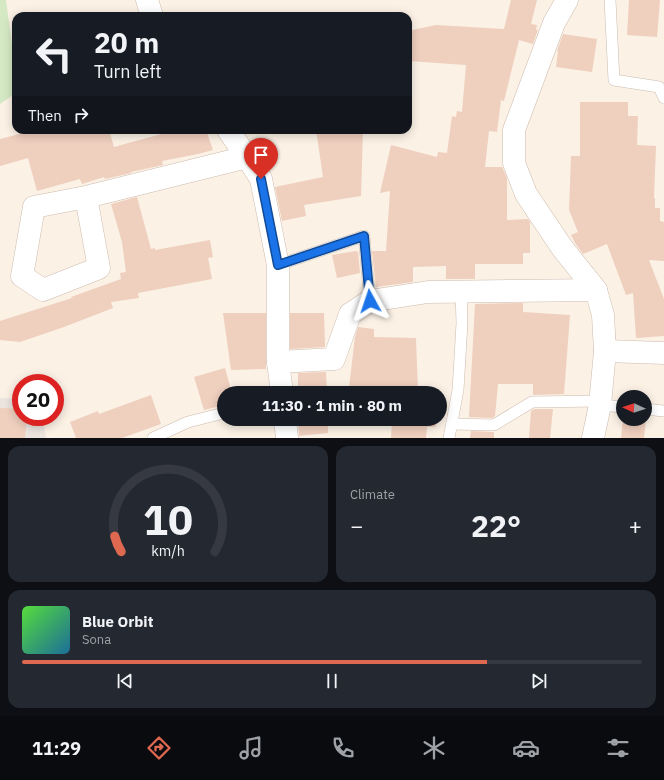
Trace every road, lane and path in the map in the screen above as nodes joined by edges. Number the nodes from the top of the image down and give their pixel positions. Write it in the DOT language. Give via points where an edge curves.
graph roads {
  1 [pos="147,0"];
  2 [pos="567,0"];
  3 [pos="610,0"];
  4 [pos="151,12"];
  5 [pos="664,98"];
  6 [pos="231,134"];
  7 [pos="247,157"];
  8 [pos="86,197"];
  9 [pos="278,265"];
  10 [pos="596,290"];
  11 [pos="461,292"];
  12 [pos="370,301"];
  13 [pos="605,351"];
  14 [pos="664,353"];
  15 [pos="278,362"];
  16 [pos="281,386"];
  17 [pos="600,403"];
  18 [pos="616,406"];
  19 [pos="652,410"];
  20 [pos="664,411"];
  21 [pos="217,414"];
  22 [pos="452,424"];
  23 [pos="286,426"];
  24 [pos="160,437"];
  25 [pos="287,438"];
  26 [pos="449,438"];
  27 [pos="593,438"];
  1 -- 4 [label="street"];
  2 -- 10 [label="street" via="554,23 514,130 514,163 526,194 563,249"];
  3 -- 5 [label="lane" via="614,80 659,87"];
  6 -- 7 [label="street"];
  7 -- 8 [label="street"];
  7 -- 9 [label="street" via="261,179"];
  8 -- 8 [label="street" via="34,206 22,276 43,290 99,268"];
  9 -- 12 [label="lane" via="364,236"];
  9 -- 15 [label="street"];
  10 -- 11 [label="street"];
  10 -- 13 [label="street" via="603,315"];
  11 -- 12 [label="street" via="428,292"];
  11 -- 22 [label="lane" via="458,390"];
  12 -- 15 [label="street" via="350,314 334,359"];
  13 -- 14 [label="street"];
  13 -- 17 [label="street"];
  15 -- 16 [label="street"];
  17 -- 18 [label="lane"];
  17 -- 22 [label="lane" via="532,402 494,425"];
  17 -- 27 [label="street"];
  19 -- 20 [label="lane"];
  21 -- 24 [label="lane" via="188,422"];
  22 -- 26 [label="lane"];
  23 -- 25 [label="street"];
}
